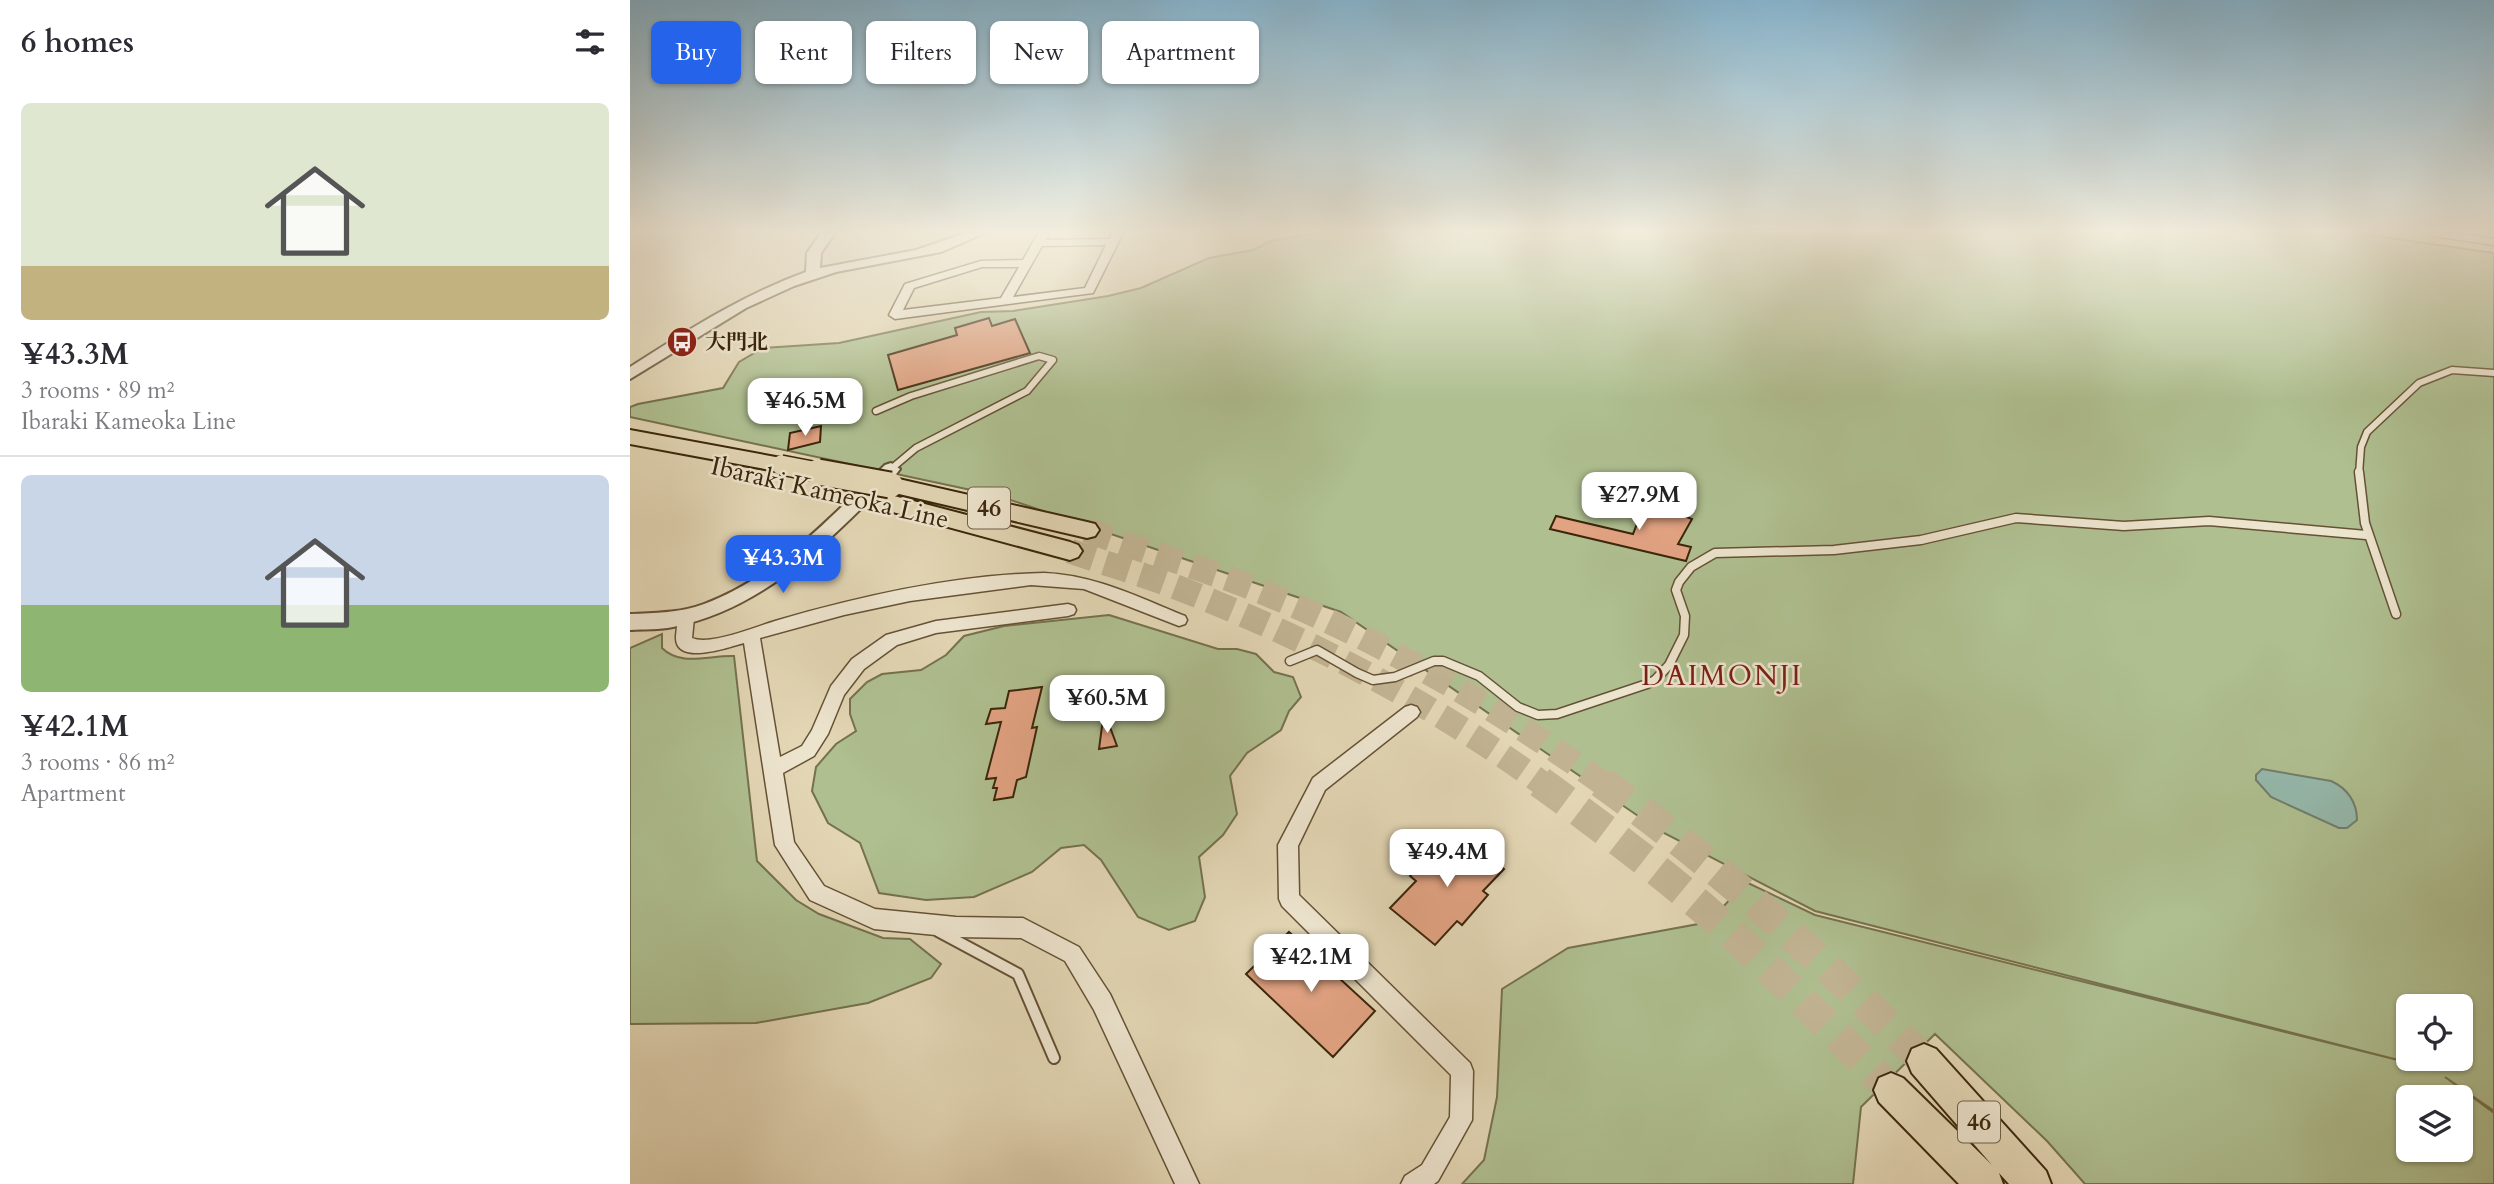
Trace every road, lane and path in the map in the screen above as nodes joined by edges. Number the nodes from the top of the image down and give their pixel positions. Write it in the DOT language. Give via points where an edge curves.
graph roads {
  1 [pos="781,288"];
  2 [pos="908,288"];
  3 [pos="1012,288"];
  4 [pos="1090,288"];
  5 [pos="1004,301"];
  6 [pos="2494,373"];
  7 [pos="630,374"];
  8 [pos="876,411"];
  9 [pos="630,437"];
  10 [pos="630,450"];
  11 [pos="774,470"];
  12 [pos="886,484"];
  13 [pos="1087,530"];
  14 [pos="2366,535"];
  15 [pos="1070,551"];
  16 [pos="1068,610"];
  17 [pos="2396,614"];
  18 [pos="686,618"];
  19 [pos="1179,620"];
  20 [pos="630,622"];
  21 [pos="751,635"];
  22 [pos="1290,661"];
  23 [pos="1411,712"];
  24 [pos="772,770"];
  25 [pos="923,923"];
  26 [pos="1055,1058"];
  27 [pos="1924,1060"];
  28 [pos="1891,1090"];
  29 [pos="1186,1184"];
  30 [pos="1413,1184"];
  31 [pos="1985,1184"];
  32 [pos="2034,1184"];
  1 -- 7 [label="street" via="741,306"];
  2 -- 5 [label="street" via="895,315"];
  3 -- 5 [label="street"];
  4 -- 5 [label="street"];
  6 -- 14 [label="lane" via="2467,370 2423,377 2372,425 2361,444 2359,464"];
  8 -- 12 [label="lane" via="1039,356 1053,360 1027,391 916,448"];
  9 -- 11 [label="main road, Ibaraki Kameoka Line / 46"];
  10 -- 11 [label="main road, Ibaraki Kameoka Line / 46"];
  11 -- 12 [label="main road, Ibaraki Kameoka Line / 46"];
  12 -- 13 [label="main road, Ibaraki Kameoka Line / 46"];
  12 -- 15 [label="main road, Ibaraki Kameoka Line / 46"];
  12 -- 18 [label="street" via="769,581"];
  14 -- 17 [label="lane"];
  14 -- 22 [label="lane" via="2209,521 2124,526 2028,518 1909,542 1834,550 1715,553 1691,566 1679,582 1676,590 1685,616 1684,635 1669,665 1655,680 1548,716 1529,714 1487,680 1443,661 1380,681 1363,677 1317,650"];
  16 -- 24 [label="street" via="936,626 892,640 858,664 836,691 808,751"];
  18 -- 20 [label="street"];
  18 -- 21 [label="street" via="684,641 693,648"];
  19 -- 21 [label="street" via="1084,583 1047,579 891,596"];
  21 -- 24 [label="street"];
  23 -- 30 [label="street" via="1319,784 1288,845 1289,899 1462,1071 1461,1120 1430,1173"];
  24 -- 25 [label="street" via="785,845 817,893 874,919"];
  25 -- 26 [label="lane" via="1018,974"];
  25 -- 29 [label="street" via="1023,928 1072,954 1102,1002"];
  27 -- 32 [label="main road, 46"];
  28 -- 31 [label="main road, 46"];
}
